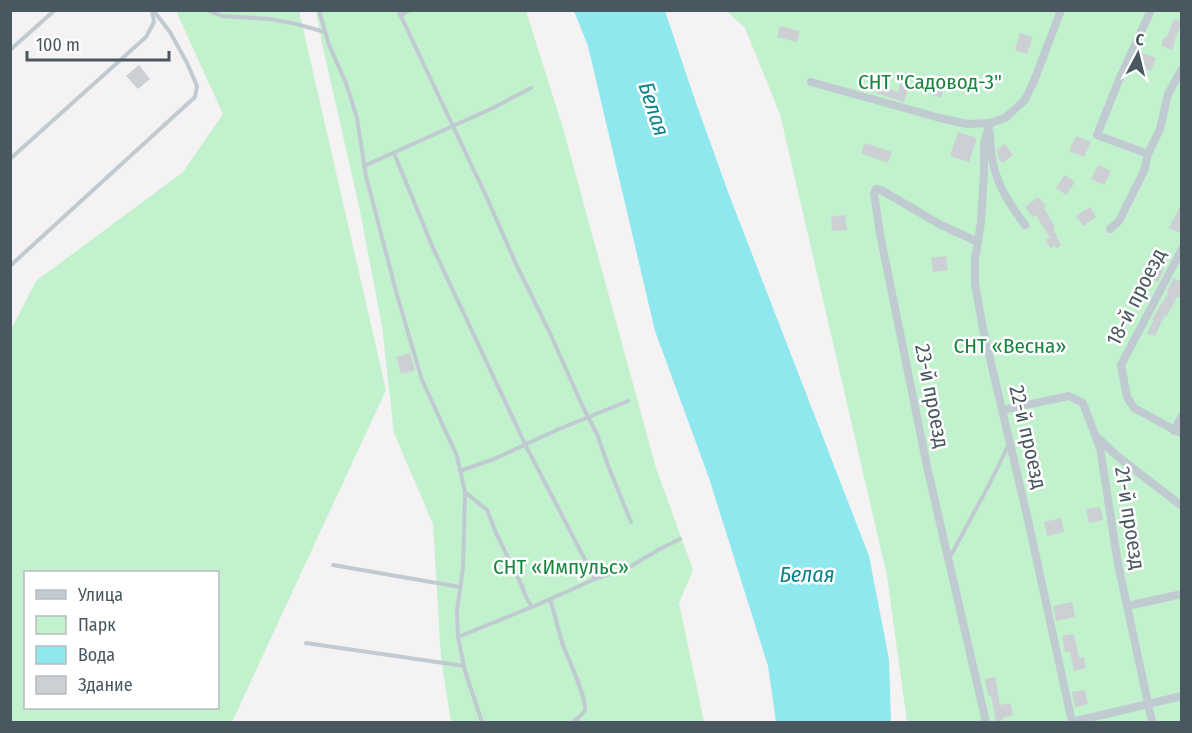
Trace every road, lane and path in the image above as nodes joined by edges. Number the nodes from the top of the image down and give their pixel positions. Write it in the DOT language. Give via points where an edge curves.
graph roads {
  1 [pos="55,10"];
  2 [pos="152,10"];
  3 [pos="206,10"];
  4 [pos="320,10"];
  5 [pos="410,10"];
  6 [pos="1061,10"];
  7 [pos="1151,10"];
  8 [pos="399,13"];
  9 [pos="326,32"];
  10 [pos="10,50"];
  11 [pos="1182,69"];
  12 [pos="812,82"];
  13 [pos="531,88"];
  14 [pos="990,123"];
  15 [pos="453,126"];
  16 [pos="394,153"];
  17 [pos="1148,154"];
  18 [pos="10,159"];
  19 [pos="364,165"];
  20 [pos="1025,225"];
  21 [pos="1110,229"];
  22 [pos="978,242"];
  23 [pos="1182,249"];
  24 [pos="10,266"];
  25 [pos="628,401"];
  26 [pos="1003,410"];
  27 [pos="1182,416"];
  28 [pos="588,418"];
  29 [pos="1178,432"];
  30 [pos="1096,436"];
  31 [pos="1010,442"];
  32 [pos="525,446"];
  33 [pos="460,471"];
  34 [pos="465,492"];
  35 [pos="1182,506"];
  36 [pos="632,522"];
  37 [pos="680,539"];
  38 [pos="948,560"];
  39 [pos="333,565"];
  40 [pos="595,579"];
  41 [pos="460,587"];
  42 [pos="1182,594"];
  43 [pos="550,599"];
  44 [pos="1127,606"];
  45 [pos="532,607"];
  46 [pos="458,637"];
  47 [pos="306,643"];
  48 [pos="464,666"];
  49 [pos="1182,696"];
  50 [pos="1148,704"];
  51 [pos="482,723"];
  52 [pos="573,723"];
  53 [pos="986,723"];
  54 [pos="1072,723"];
  55 [pos="1152,723"];
  1 -- 10 [label="lane"];
  2 -- 18 [label="lane" via="154,22 146,37"];
  2 -- 24 [label="lane" via="187,63 197,86 195,97"];
  3 -- 9 [label="lane" via="222,16 270,19"];
  4 -- 9 [label="lane"];
  5 -- 8 [label="lane"];
  6 -- 14 [label="street" via="1025,100 1005,118"];
  7 -- 17 [label="street" via="1097,135"];
  8 -- 15 [label="lane"];
  9 -- 19 [label="lane" via="357,118"];
  11 -- 17 [label="street" via="1168,94 1160,129"];
  12 -- 14 [label="street" via="940,118 967,124"];
  13 -- 15 [label="lane"];
  14 -- 20 [label="street" via="992,162 1001,190"];
  14 -- 22 [label="street, 22-й проезд" via="984,143"];
  15 -- 16 [label="lane"];
  15 -- 28 [label="lane"];
  16 -- 19 [label="lane"];
  16 -- 32 [label="lane" via="433,248"];
  17 -- 21 [label="street" via="1139,184 1119,221"];
  19 -- 33 [label="lane" via="422,380 457,456"];
  22 -- 26 [label="street, 22-й проезд" via="975,284"];
  22 -- 38 [label="street, 23-й проезд" via="881,190 874,193"];
  23 -- 29 [label="street, 18-й проезд" via="1121,365 1127,397 1134,408"];
  25 -- 28 [label="lane"];
  26 -- 30 [label="street, 21-й проезд" via="1069,396 1083,403"];
  26 -- 31 [label="street, 22-й проезд"];
  27 -- 29 [label="street"];
  28 -- 32 [label="lane"];
  28 -- 36 [label="lane"];
  30 -- 35 [label="street"];
  30 -- 44 [label="street, 21-й проезд"];
  31 -- 38 [label="lane"];
  31 -- 54 [label="street, 22-й проезд"];
  32 -- 33 [label="lane"];
  32 -- 40 [label="lane"];
  33 -- 34 [label="lane"];
  34 -- 41 [label="lane"];
  34 -- 45 [label="lane" via="488,510"];
  37 -- 40 [label="lane" via="628,568"];
  38 -- 53 [label="street, 23-й проезд"];
  39 -- 41 [label="lane"];
  40 -- 43 [label="lane"];
  41 -- 46 [label="lane"];
  42 -- 44 [label="street"];
  43 -- 45 [label="lane"];
  43 -- 52 [label="lane" via="562,644 583,696 585,709"];
  44 -- 50 [label="street, 21-й проезд"];
  45 -- 46 [label="lane"];
  46 -- 48 [label="lane"];
  47 -- 48 [label="lane"];
  48 -- 51 [label="lane"];
  49 -- 50 [label="street"];
  50 -- 54 [label="street"];
  50 -- 55 [label="street, 21-й проезд"];
}
